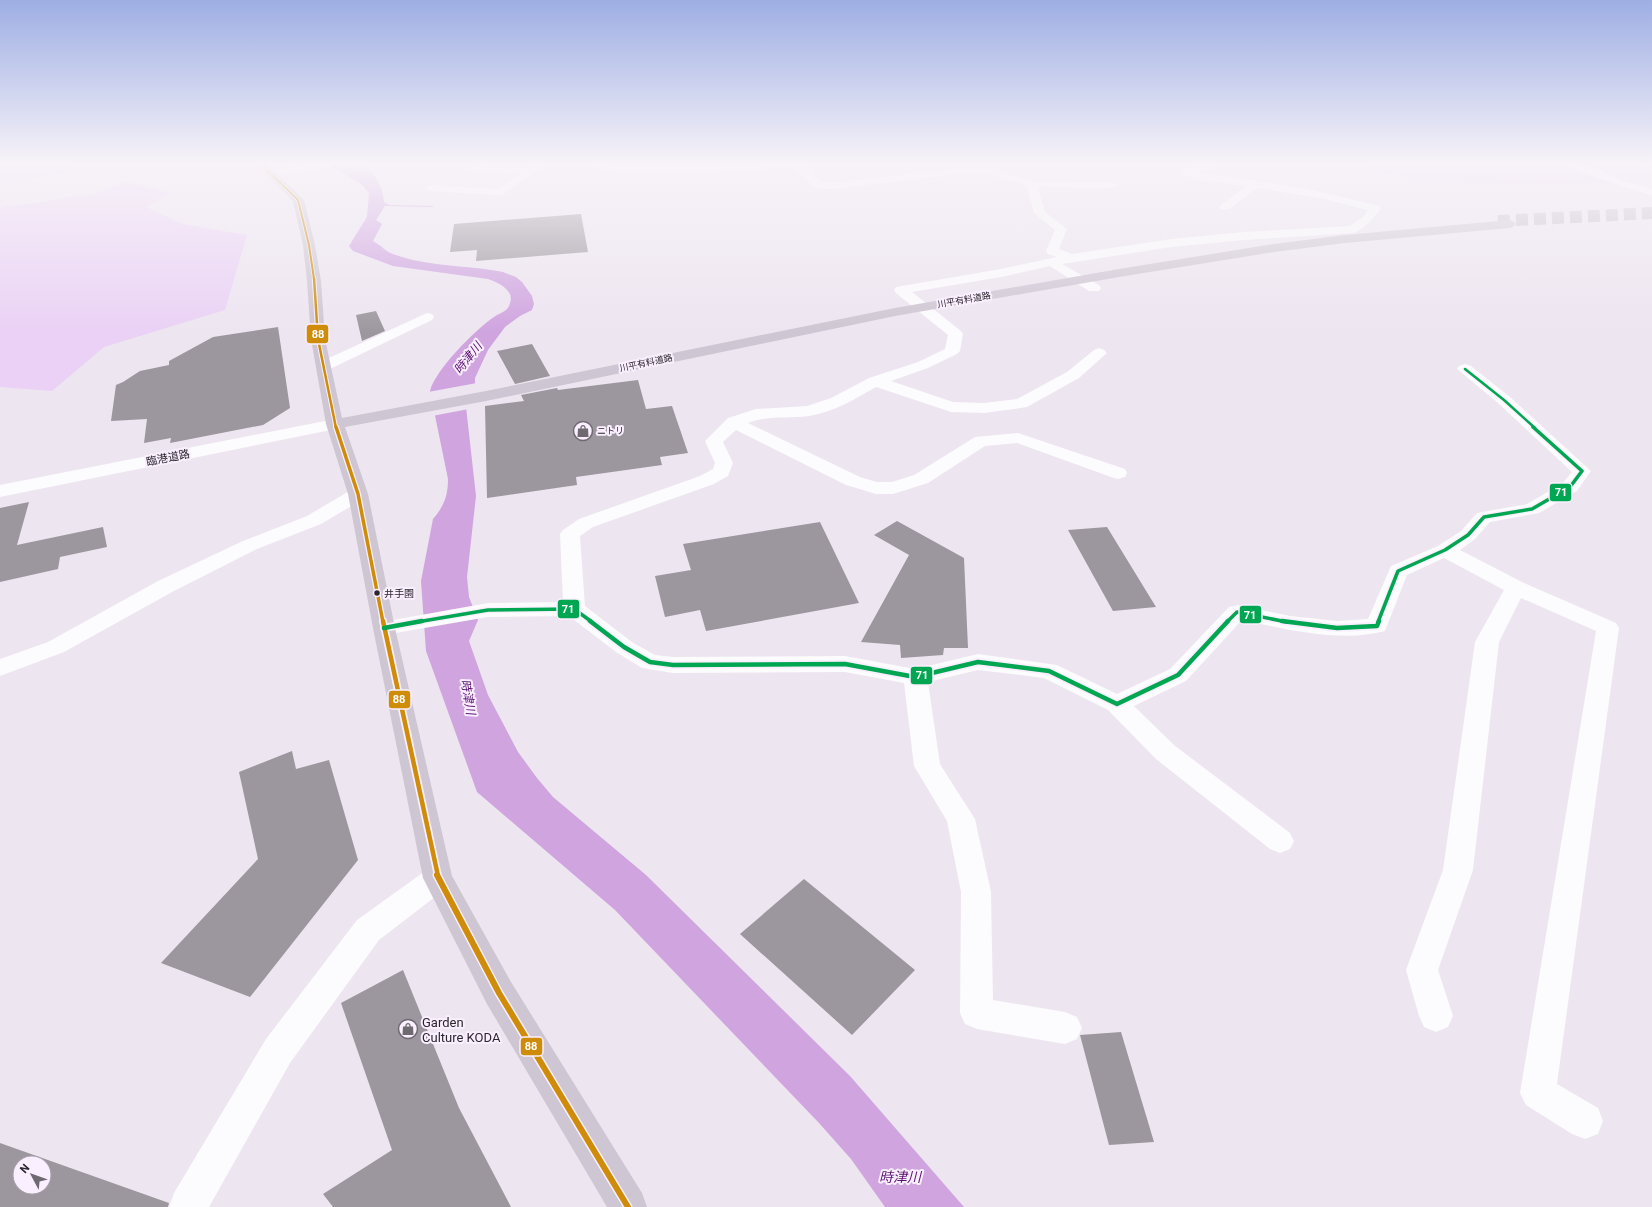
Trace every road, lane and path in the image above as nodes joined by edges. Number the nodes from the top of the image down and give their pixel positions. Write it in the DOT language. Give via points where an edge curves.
graph roads {
  1 [pos="303,220"];
  2 [pos="1050,220"];
  3 [pos="1365,220"];
  4 [pos="1504,222"];
  5 [pos="1071,258"];
  6 [pos="1055,265"];
  7 [pos="1094,288"];
  8 [pos="427,318"];
  9 [pos="1098,353"];
  10 [pos="324,366"];
  11 [pos="1465,369"];
  12 [pos="875,381"];
  13 [pos="734,422"];
  14 [pos="335,424"];
  15 [pos="1118,473"];
  16 [pos="0,491"];
  17 [pos="358,494"];
  18 [pos="1445,550"];
  19 [pos="1516,588"];
  20 [pos="574,609"];
  21 [pos="384,628"];
  22 [pos="0,668"];
  23 [pos="915,677"];
  24 [pos="1117,704"];
  25 [pos="1280,841"];
  26 [pos="438,878"];
  27 [pos="1436,1016"];
  28 [pos="1065,1028"];
  29 [pos="1585,1121"];
  30 [pos="188,1207"];
  31 [pos="628,1207"];
  1 -- 10 [label="highway" via="309,246 318,339"];
  2 -- 5 [label="street" via="1061,229 1052,251"];
  3 -- 5 [label="street" via="1354,229 1171,243"];
  4 -- 14 [label="highway, 川平有料道路" via="1345,239 1169,264 895,312"];
  5 -- 12 [label="street" via="901,290 956,334 952,351 923,365"];
  6 -- 7 [label="street"];
  8 -- 10 [label="street"];
  9 -- 12 [label="street" via="1073,375 1021,403 984,408 951,407"];
  10 -- 14 [label="highway"];
  11 -- 18 [label="street" via="1504,400 1582,471 1570,487 1532,509 1484,517 1468,535"];
  12 -- 13 [label="street" via="837,402 809,411 756,414"];
  13 -- 15 [label="street" via="854,481 876,488 893,488 921,479 981,441 1018,438"];
  13 -- 20 [label="street" via="714,441 724,463 721,472 707,480 586,523 570,534"];
  14 -- 16 [label="street, 臨港道路"];
  14 -- 17 [label="highway"];
  17 -- 21 [label="highway"];
  17 -- 22 [label="street" via="314,520 250,545 166,586 56,647"];
  18 -- 19 [label="street"];
  18 -- 24 [label="street" via="1398,572 1377,626 1338,628 1290,623 1237,612 1178,675"];
  19 -- 27 [label="street" via="1487,642 1458,870 1422,970"];
  19 -- 29 [label="street" via="1608,628 1538,1093"];
  20 -- 21 [label="street" via="488,610"];
  20 -- 23 [label="street" via="624,647 650,662 845,664"];
  21 -- 26 [label="highway"];
  23 -- 24 [label="street" via="978,662 1049,671"];
  23 -- 28 [label="street" via="927,766 961,819 976,892 977,1013"];
  24 -- 25 [label="street" via="1165,752"];
  26 -- 30 [label="street" via="368,930 278,1051"];
  26 -- 31 [label="highway" via="499,993"];
}
